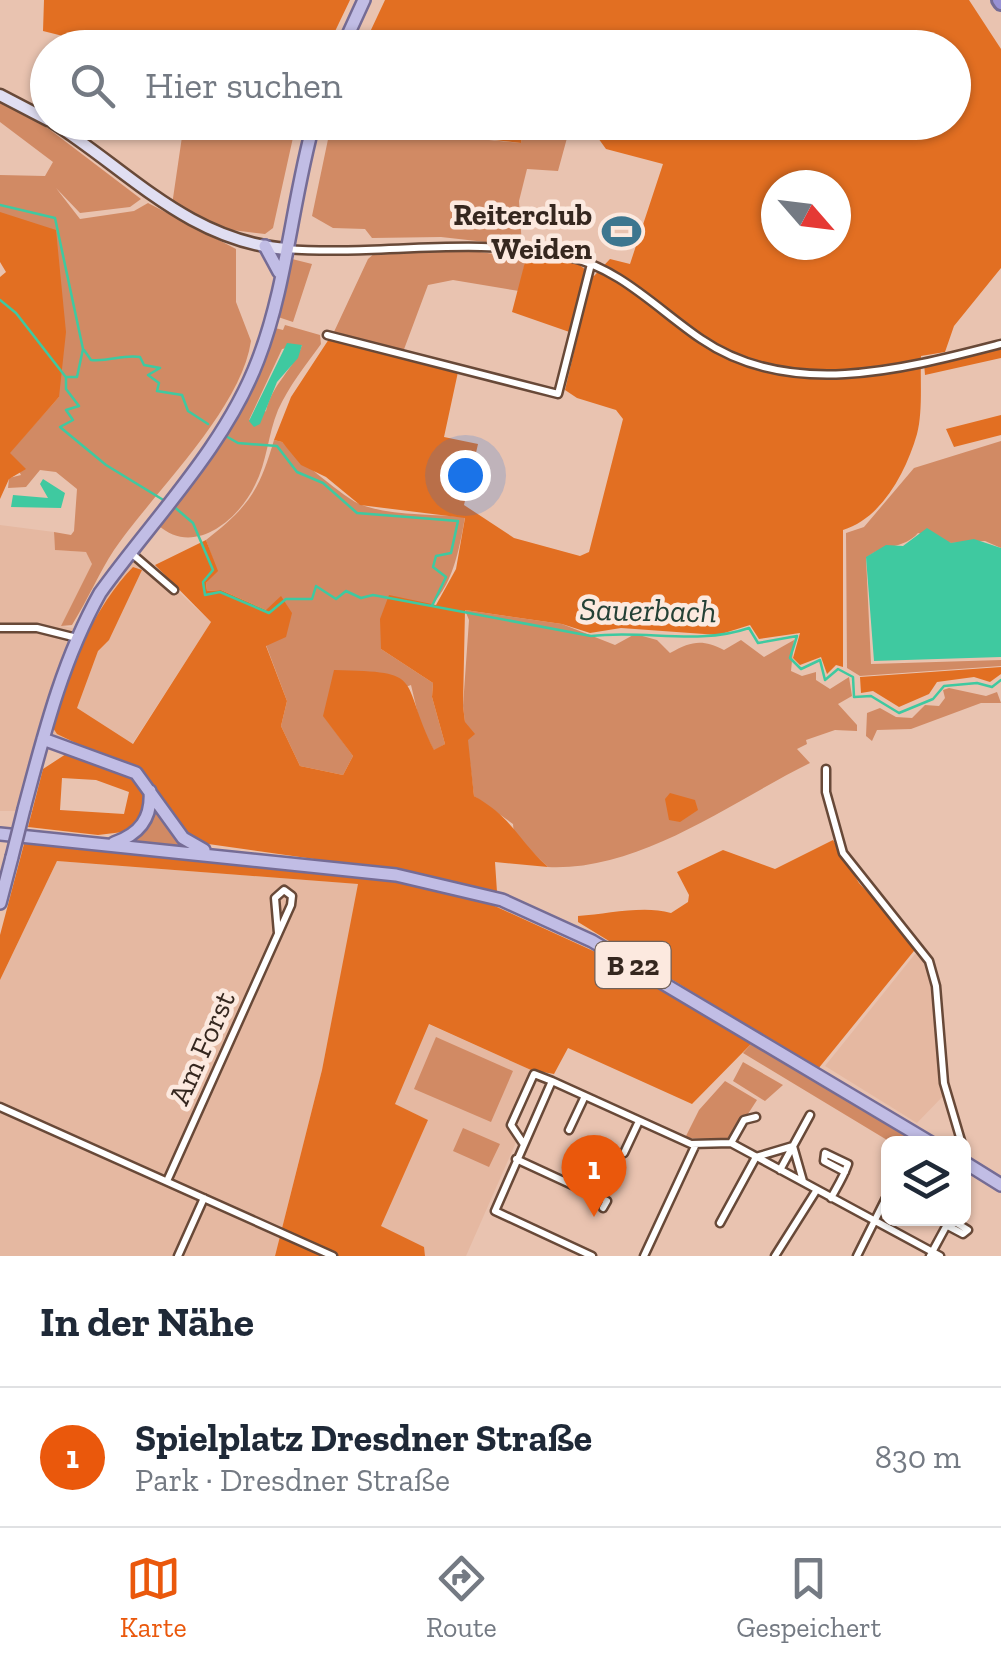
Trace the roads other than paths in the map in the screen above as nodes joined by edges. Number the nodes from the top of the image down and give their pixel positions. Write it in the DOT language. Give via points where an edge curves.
graph roads {
  1 [pos="364,0"];
  2 [pos="350,30"];
  3 [pos="0,95"];
  4 [pos="30,111"];
  5 [pos="76,140"];
  6 [pos="310,140"];
  7 [pos="265,246"];
  8 [pos="285,249"];
  9 [pos="591,264"];
  10 [pos="280,274"];
  11 [pos="328,335"];
  12 [pos="1001,344"];
  13 [pos="130,552"];
  14 [pos="174,590"];
  15 [pos="0,628"];
  16 [pos="77,638"];
  17 [pos="42,739"];
  18 [pos="65,746"];
  19 [pos="826,770"];
  20 [pos="34,772"];
  21 [pos="150,790"];
  22 [pos="0,834"];
  23 [pos="111,844"];
  24 [pos="213,853"];
  25 [pos="0,904"];
  26 [pos="278,933"];
  27 [pos="552,1082"];
  28 [pos="585,1096"];
  29 [pos="0,1107"];
  30 [pos="810,1115"];
  31 [pos="756,1117"];
  32 [pos="640,1121"];
  33 [pos="569,1130"];
  34 [pos="920,1136"];
  35 [pos="960,1136"];
  36 [pos="523,1143"];
  37 [pos="731,1143"];
  38 [pos="696,1144"];
  39 [pos="793,1146"];
  40 [pos="624,1152"];
  41 [pos="756,1157"];
  42 [pos="516,1159"];
  43 [pos="971,1166"];
  44 [pos="780,1170"];
  45 [pos="845,1172"];
  46 [pos="167,1181"];
  47 [pos="803,1182"];
  48 [pos="1001,1185"];
  49 [pos="816,1190"];
  50 [pos="204,1198"];
  51 [pos="831,1198"];
  52 [pos="603,1208"];
  53 [pos="881,1208"];
  54 [pos="874,1221"];
  55 [pos="720,1223"];
  56 [pos="946,1226"];
  57 [pos="582,1254"];
  58 [pos="332,1255"];
  59 [pos="934,1255"];
  60 [pos="178,1256"];
  61 [pos="592,1256"];
  62 [pos="644,1256"];
  63 [pos="775,1256"];
  64 [pos="857,1256"];
  1 -- 2 [label="main road"];
  3 -- 4 [label="street"];
  5 -- 7 [label="street" via="172,211"];
  6 -- 8 [label="main road"];
  7 -- 8 [label="street"];
  7 -- 10 [label="main road"];
  8 -- 9 [label="street" via="455,245"];
  8 -- 10 [label="main road"];
  9 -- 11 [label="street" via="558,394"];
  9 -- 12 [label="street" via="713,347 777,373 869,370"];
  10 -- 13 [label="main road" via="244,391"];
  13 -- 14 [label="street"];
  13 -- 16 [label="main road"];
  15 -- 16 [label="street"];
  16 -- 17 [label="main road"];
  17 -- 18 [label="main road"];
  17 -- 20 [label="main road"];
  18 -- 20 [label="main road"];
  18 -- 21 [label="main road" via="128,768"];
  19 -- 35 [label="street" via="843,853 929,961 944,1083"];
  20 -- 25 [label="main road, bridge"];
  21 -- 23 [label="main road" via="142,826"];
  21 -- 24 [label="main road" via="183,838"];
  22 -- 23 [label="main road, B 22"];
  23 -- 24 [label="main road, B 22"];
  24 -- 34 [label="main road, B 22" via="454,885 543,916"];
  26 -- 26 [label="street, Am Forst" via="293,900 284,890 275,898"];
  26 -- 46 [label="street, Am Forst"];
  27 -- 28 [label="street"];
  27 -- 36 [label="street"];
  27 -- 36 [label="street" via="534,1074 511,1125"];
  28 -- 32 [label="street"];
  28 -- 33 [label="street"];
  29 -- 46 [label="street"];
  30 -- 39 [label="street"];
  31 -- 37 [label="street" via="744,1120"];
  32 -- 38 [label="street"];
  32 -- 40 [label="street"];
  36 -- 42 [label="street"];
  37 -- 38 [label="street"];
  37 -- 41 [label="street"];
  38 -- 62 [label="street"];
  39 -- 41 [label="street"];
  39 -- 44 [label="street"];
  39 -- 47 [label="street"];
  41 -- 44 [label="street"];
  41 -- 55 [label="street"];
  42 -- 52 [label="street" via="607,1200"];
  42 -- 57 [label="street" via="496,1211"];
  43 -- 48 [label="main road"];
  44 -- 47 [label="street"];
  45 -- 51 [label="street"];
  46 -- 50 [label="street"];
  47 -- 49 [label="street"];
  49 -- 51 [label="street"];
  49 -- 63 [label="street"];
  50 -- 58 [label="street"];
  50 -- 60 [label="street"];
  51 -- 54 [label="street"];
  53 -- 54 [label="street"];
  54 -- 59 [label="street"];
  54 -- 64 [label="street"];
  56 -- 59 [label="street"];
  57 -- 61 [label="street"];
}
